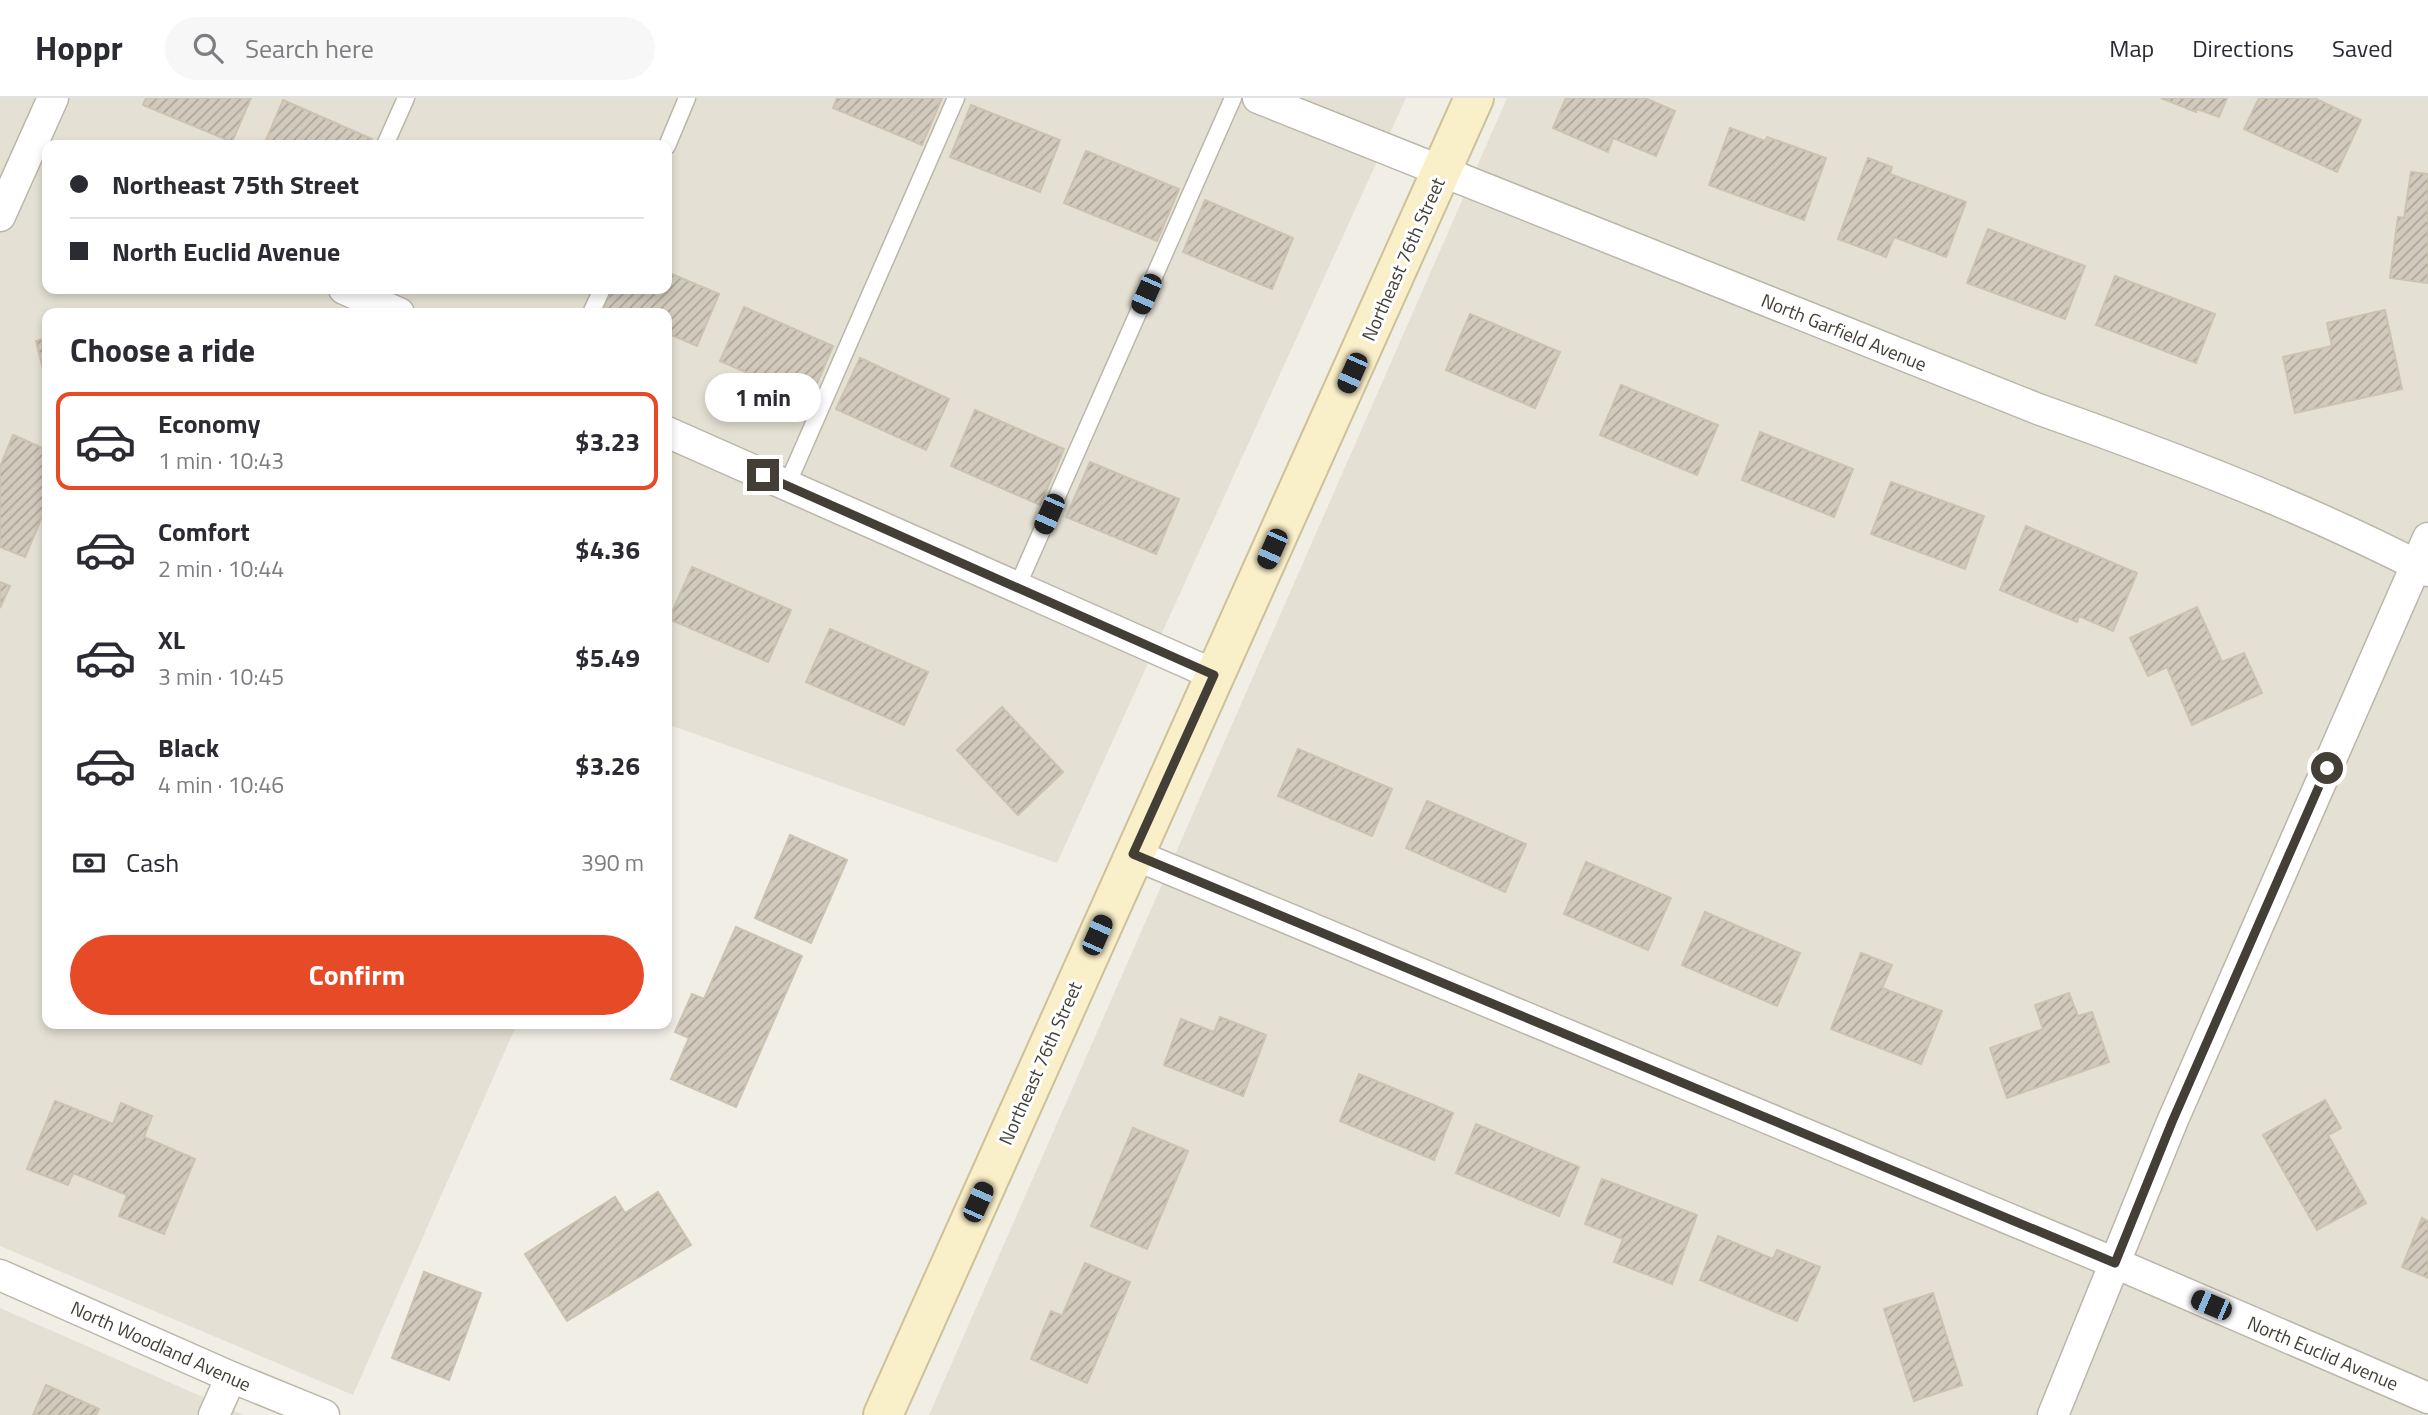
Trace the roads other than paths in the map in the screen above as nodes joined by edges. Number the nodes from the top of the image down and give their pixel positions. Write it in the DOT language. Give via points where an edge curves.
graph roads {
  1 [pos="53,98"];
  2 [pos="407,98"];
  3 [pos="687,98"];
  4 [pos="956,98"];
  5 [pos="1233,98"];
  6 [pos="1258,98"];
  7 [pos="1474,98"];
  8 [pos="387,140"];
  9 [pos="670,140"];
  10 [pos="38,153"];
  11 [pos="1443,172"];
  12 [pos="0,216"];
  13 [pos="355,294"];
  14 [pos="388,308"];
  15 [pos="672,434"];
  16 [pos="787,485"];
  17 [pos="2428,538"];
  18 [pos="2422,568"];
  19 [pos="1017,587"];
  20 [pos="1214,675"];
  21 [pos="1133,854"];
  22 [pos="2115,1263"];
  23 [pos="0,1275"];
  24 [pos="231,1377"];
  25 [pos="2428,1398"];
  26 [pos="214,1415"];
  27 [pos="324,1415"];
  28 [pos="883,1415"];
  29 [pos="2053,1415"];
  1 -- 10 [label="street"];
  2 -- 8 [label="lane"];
  3 -- 9 [label="lane"];
  4 -- 16 [label="lane"];
  5 -- 19 [label="lane"];
  6 -- 11 [label="street, North Garfield Avenue"];
  7 -- 11 [label="street, Northeast 76th Street"];
  10 -- 12 [label="street"];
  11 -- 18 [label="street, North Garfield Avenue" via="2269,497"];
  11 -- 20 [label="street, Northeast 76th Street"];
  13 -- 14 [label="street"];
  15 -- 16 [label="street"];
  16 -- 19 [label="street"];
  17 -- 18 [label="street"];
  18 -- 22 [label="street" via="2172,1122"];
  19 -- 20 [label="street"];
  20 -- 21 [label="street, Northeast 76th Street"];
  21 -- 22 [label="street, North Euclid Avenue"];
  21 -- 28 [label="street, Northeast 76th Street"];
  22 -- 25 [label="street, North Euclid Avenue"];
  22 -- 29 [label="street"];
  23 -- 24 [label="street, North Woodland Avenue"];
  24 -- 26 [label="street"];
  24 -- 27 [label="street, North Woodland Avenue"];
}
